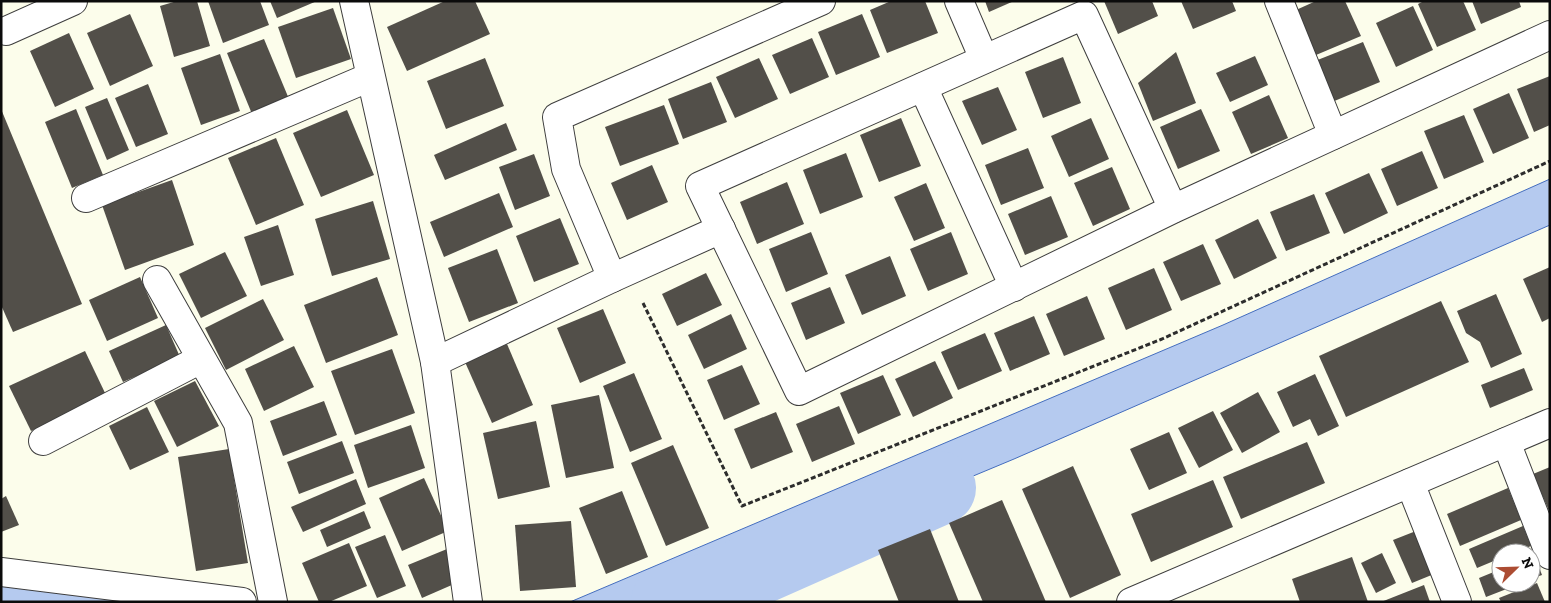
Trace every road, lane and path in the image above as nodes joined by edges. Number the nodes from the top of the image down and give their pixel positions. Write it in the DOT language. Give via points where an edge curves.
graph roads {
  1 [pos="73,1"];
  2 [pos="354,1"];
  3 [pos="821,1"];
  4 [pos="959,1"];
  5 [pos="1279,1"];
  6 [pos="6,31"];
  7 [pos="1550,36"];
  8 [pos="984,59"];
  9 [pos="370,77"];
  10 [pos="923,86"];
  11 [pos="1333,135"];
  12 [pos="1550,161"];
  13 [pos="86,198"];
  14 [pos="1173,209"];
  15 [pos="721,229"];
  16 [pos="620,274"];
  17 [pos="157,280"];
  18 [pos="1014,287"];
  19 [pos="201,359"];
  20 [pos="435,362"];
  21 [pos="1550,423"];
  22 [pos="43,441"];
  23 [pos="1506,442"];
  24 [pos="1410,483"];
  25 [pos="1550,555"];
  26 [pos="1,572"];
  27 [pos="242,602"];
  28 [pos="273,602"];
  29 [pos="468,602"];
  30 [pos="1131,602"];
  31 [pos="1457,602"];
  1 -- 6 [label="street"];
  2 -- 9 [label="street"];
  3 -- 16 [label="street" via="557,117 566,168"];
  4 -- 8 [label="street"];
  5 -- 11 [label="street"];
  7 -- 11 [label="street"];
  8 -- 10 [label="street"];
  8 -- 14 [label="street" via="1084,15"];
  9 -- 13 [label="street"];
  9 -- 20 [label="street"];
  10 -- 15 [label="street" via="700,186"];
  10 -- 18 [label="street"];
  11 -- 14 [label="street"];
  12 -- 16 [label="path" via="1162,339 742,506"];
  14 -- 18 [label="street"];
  15 -- 16 [label="street"];
  15 -- 18 [label="street" via="799,392"];
  16 -- 20 [label="street"];
  17 -- 19 [label="street"];
  19 -- 22 [label="street"];
  19 -- 28 [label="street" via="238,423"];
  20 -- 29 [label="street"];
  21 -- 23 [label="street"];
  23 -- 24 [label="street"];
  23 -- 25 [label="street"];
  24 -- 30 [label="street"];
  24 -- 31 [label="street"];
  26 -- 27 [label="street"];
}
